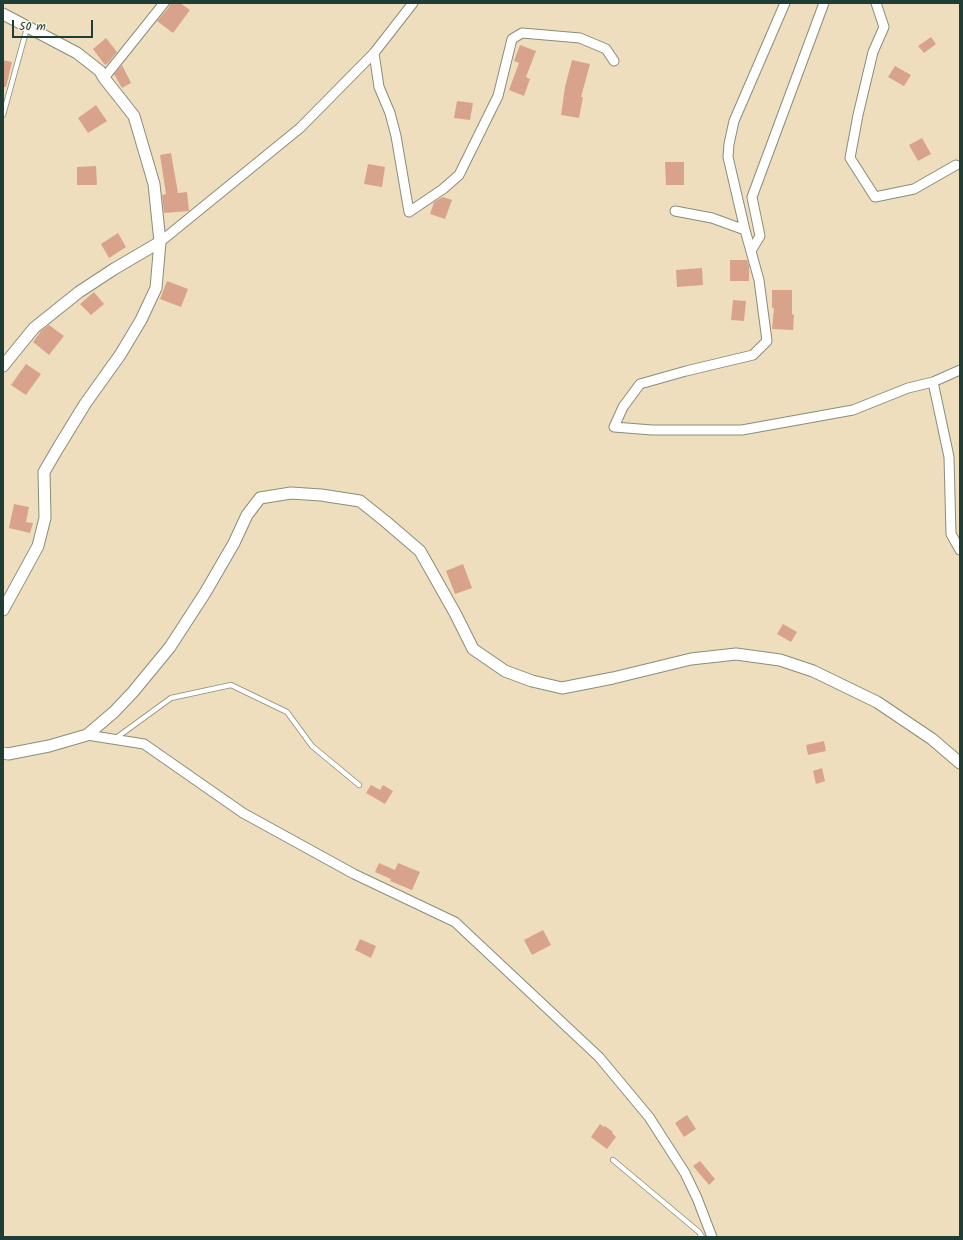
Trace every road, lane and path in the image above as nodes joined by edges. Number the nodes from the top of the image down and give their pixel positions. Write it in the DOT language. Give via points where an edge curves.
graph roads {
  1 [pos="164,3"];
  2 [pos="413,3"];
  3 [pos="785,3"];
  4 [pos="824,3"];
  5 [pos="876,3"];
  6 [pos="3,14"];
  7 [pos="27,28"];
  8 [pos="374,53"];
  9 [pos="614,61"];
  10 [pos="104,78"];
  11 [pos="3,115"];
  12 [pos="956,165"];
  13 [pos="675,211"];
  14 [pos="745,230"];
  15 [pos="160,242"];
  16 [pos="751,251"];
  17 [pos="3,366"];
  18 [pos="960,370"];
  19 [pos="933,382"];
  20 [pos="960,550"];
  21 [pos="3,610"];
  22 [pos="87,735"];
  23 [pos="114,740"];
  24 [pos="3,753"];
  25 [pos="960,763"];
  26 [pos="360,785"];
  27 [pos="612,1160"];
  28 [pos="702,1237"];
  29 [pos="712,1237"];
  1 -- 10 [label="street"];
  2 -- 8 [label="street"];
  3 -- 14 [label="street" via="734,121 729,144 728,157"];
  4 -- 16 [label="street" via="752,198 760,236"];
  5 -- 12 [label="street" via="884,27 873,52 850,158 875,197 914,189"];
  6 -- 7 [label="street"];
  7 -- 10 [label="street" via="77,53 100,71"];
  7 -- 11 [label="lane"];
  8 -- 9 [label="street" via="379,87 396,136 409,212 459,175 498,96 512,39 522,33 580,38 606,49"];
  8 -- 15 [label="street" via="300,128"];
  10 -- 15 [label="street" via="134,116 154,184"];
  13 -- 14 [label="street" via="712,218"];
  14 -- 16 [label="street"];
  15 -- 17 [label="street" via="79,292 34,328"];
  15 -- 21 [label="street" via="156,288 141,320 85,404 44,472 45,518 38,546"];
  16 -- 19 [label="street" via="759,280 767,342 753,355 640,384 623,407 614,427 652,430 742,430 853,410 908,388"];
  18 -- 19 [label="street"];
  19 -- 20 [label="street" via="949,458 951,534"];
  22 -- 23 [label="street"];
  22 -- 24 [label="street" via="42,748"];
  22 -- 25 [label="street" via="133,692 170,647 205,593 247,515 260,498 291,493 360,501 385,521 420,551 473,649 505,671 562,688 691,659 736,654 780,660 813,671 877,702 932,739"];
  23 -- 26 [label="lane" via="171,698 231,685 287,712 312,746"];
  23 -- 29 [label="street" via="144,744 243,813 354,874 455,922 599,1057 649,1116 685,1173"];
  27 -- 28 [label="lane"];
}
